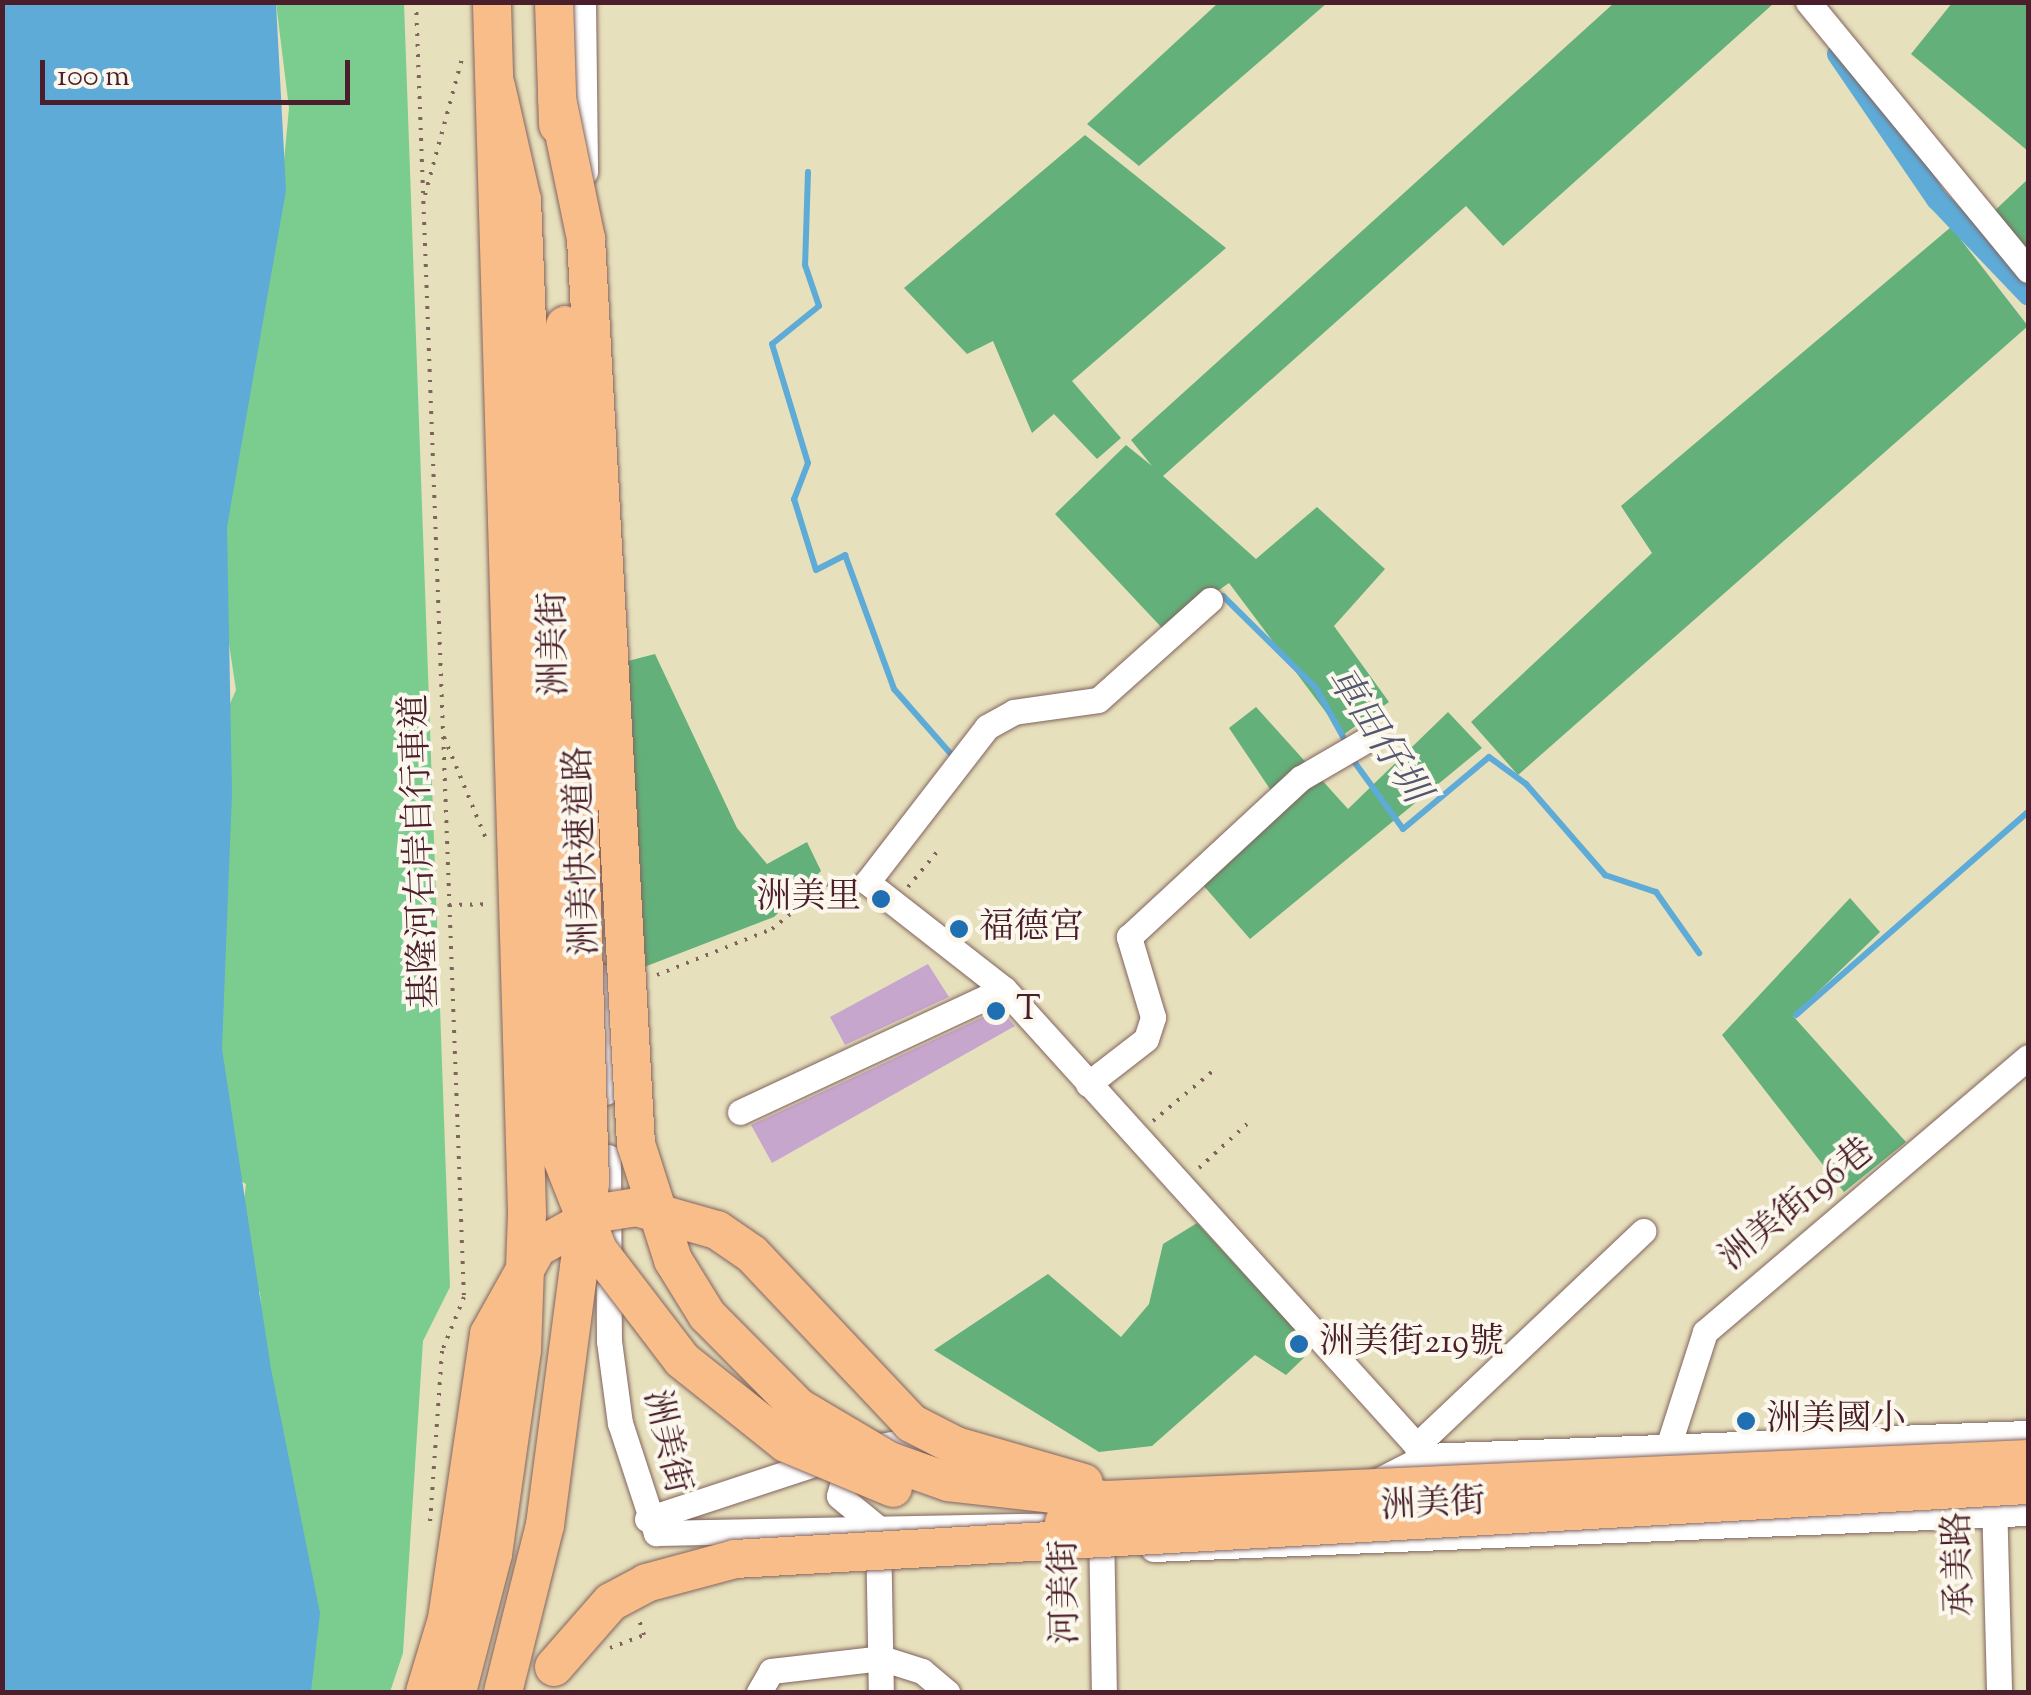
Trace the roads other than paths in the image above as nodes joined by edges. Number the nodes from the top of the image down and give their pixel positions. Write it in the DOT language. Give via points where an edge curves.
graph roads {
  1 [pos="492,2"];
  2 [pos="554,2"];
  3 [pos="583,2"];
  4 [pos="1808,2"];
  5 [pos="496,86"];
  6 [pos="557,99"];
  7 [pos="2028,270"];
  8 [pos="1210,600"];
  9 [pos="1368,740"];
  10 [pos="1004,989"];
  11 [pos="2028,1058"];
  12 [pos="1088,1084"];
  13 [pos="740,1112"];
  14 [pos="1643,1231"];
  15 [pos="2028,1433"];
  16 [pos="1992,1434"];
  17 [pos="1668,1446"];
  18 [pos="854,1451"];
  19 [pos="1421,1451"];
  20 [pos="2028,1460"];
  21 [pos="2028,1486"];
  22 [pos="1100,1490"];
  23 [pos="1160,1513"];
  24 [pos="2028,1513"];
  25 [pos="1994,1515"];
  26 [pos="646,1519"];
  27 [pos="878,1528"];
  28 [pos="1101,1532"];
  29 [pos="881,1658"];
  30 [pos="554,1666"];
  31 [pos="424,1692"];
  32 [pos="457,1692"];
  33 [pos="503,1692"];
  34 [pos="760,1692"];
  35 [pos="881,1692"];
  36 [pos="947,1692"];
  37 [pos="1104,1692"];
  38 [pos="1999,1692"];
  1 -- 5 [label="highway, 洲美快速道路, bridge"];
  2 -- 6 [label="highway, 洲美快速道路, bridge"];
  3 -- 26 [label="street, 洲美街" via="609,1341"];
  4 -- 7 [label="street"];
  5 -- 23 [label="highway, bridge" via="522,200 561,1156 598,1250 682,1360 786,1443 947,1502"];
  5 -- 32 [label="highway, 洲美快速道路, bridge" via="528,1212 522,1350 499,1517"];
  6 -- 23 [label="highway, bridge" via="586,239 628,1084 636,1144 673,1260 708,1314 785,1396 888,1461 1010,1496"];
  6 -- 33 [label="highway, 洲美快速道路, bridge" via="590,1183 546,1525"];
  8 -- 10 [label="street, 洲美街" via="1098,700 1014,712 987,728 867,882"];
  9 -- 12 [label="street" via="1302,778 1129,937 1154,1017 1146,1039"];
  10 -- 12 [label="street, 洲美街"];
  10 -- 13 [label="street"];
  11 -- 17 [label="street, 洲美街196巷" via="1705,1332"];
  12 -- 19 [label="street, 洲美街"];
  14 -- 19 [label="street"];
  15 -- 16 [label="street, 洲美街"];
  16 -- 17 [label="street, 洲美街"];
  16 -- 25 [label="street, 承美路"];
  17 -- 19 [label="street, 洲美街"];
  18 -- 22 [label="street, 洲美街" via="956,1436"];
  18 -- 26 [label="street, 洲美街"];
  18 -- 27 [label="street" via="838,1496"];
  19 -- 22 [label="street, 洲美街" via="1331,1498 1280,1506 1186,1506"];
  20 -- 23 [label="highway, bridge"];
  21 -- 23 [label="highway, bridge"];
  22 -- 28 [label="street, 河美街"];
  23 -- 30 [label="highway, bridge" via="691,1568 611,1602"];
  23 -- 31 [label="highway, bridge" via="956,1446 876,1393 752,1254 717,1230 636,1207 598,1213 537,1248 489,1334 456,1568"];
  24 -- 25 [label="street, 洲美街"];
  25 -- 28 [label="street, 洲美街" via="1190,1552"];
  25 -- 38 [label="street, 承美路"];
  26 -- 27 [label="street, 洲美街" via="674,1537"];
  27 -- 28 [label="street, 洲美街" via="1043,1523"];
  27 -- 29 [label="street"];
  28 -- 37 [label="street, 河美街"];
  29 -- 34 [label="street" via="771,1672"];
  29 -- 35 [label="street"];
  29 -- 36 [label="street" via="922,1671"];
}
